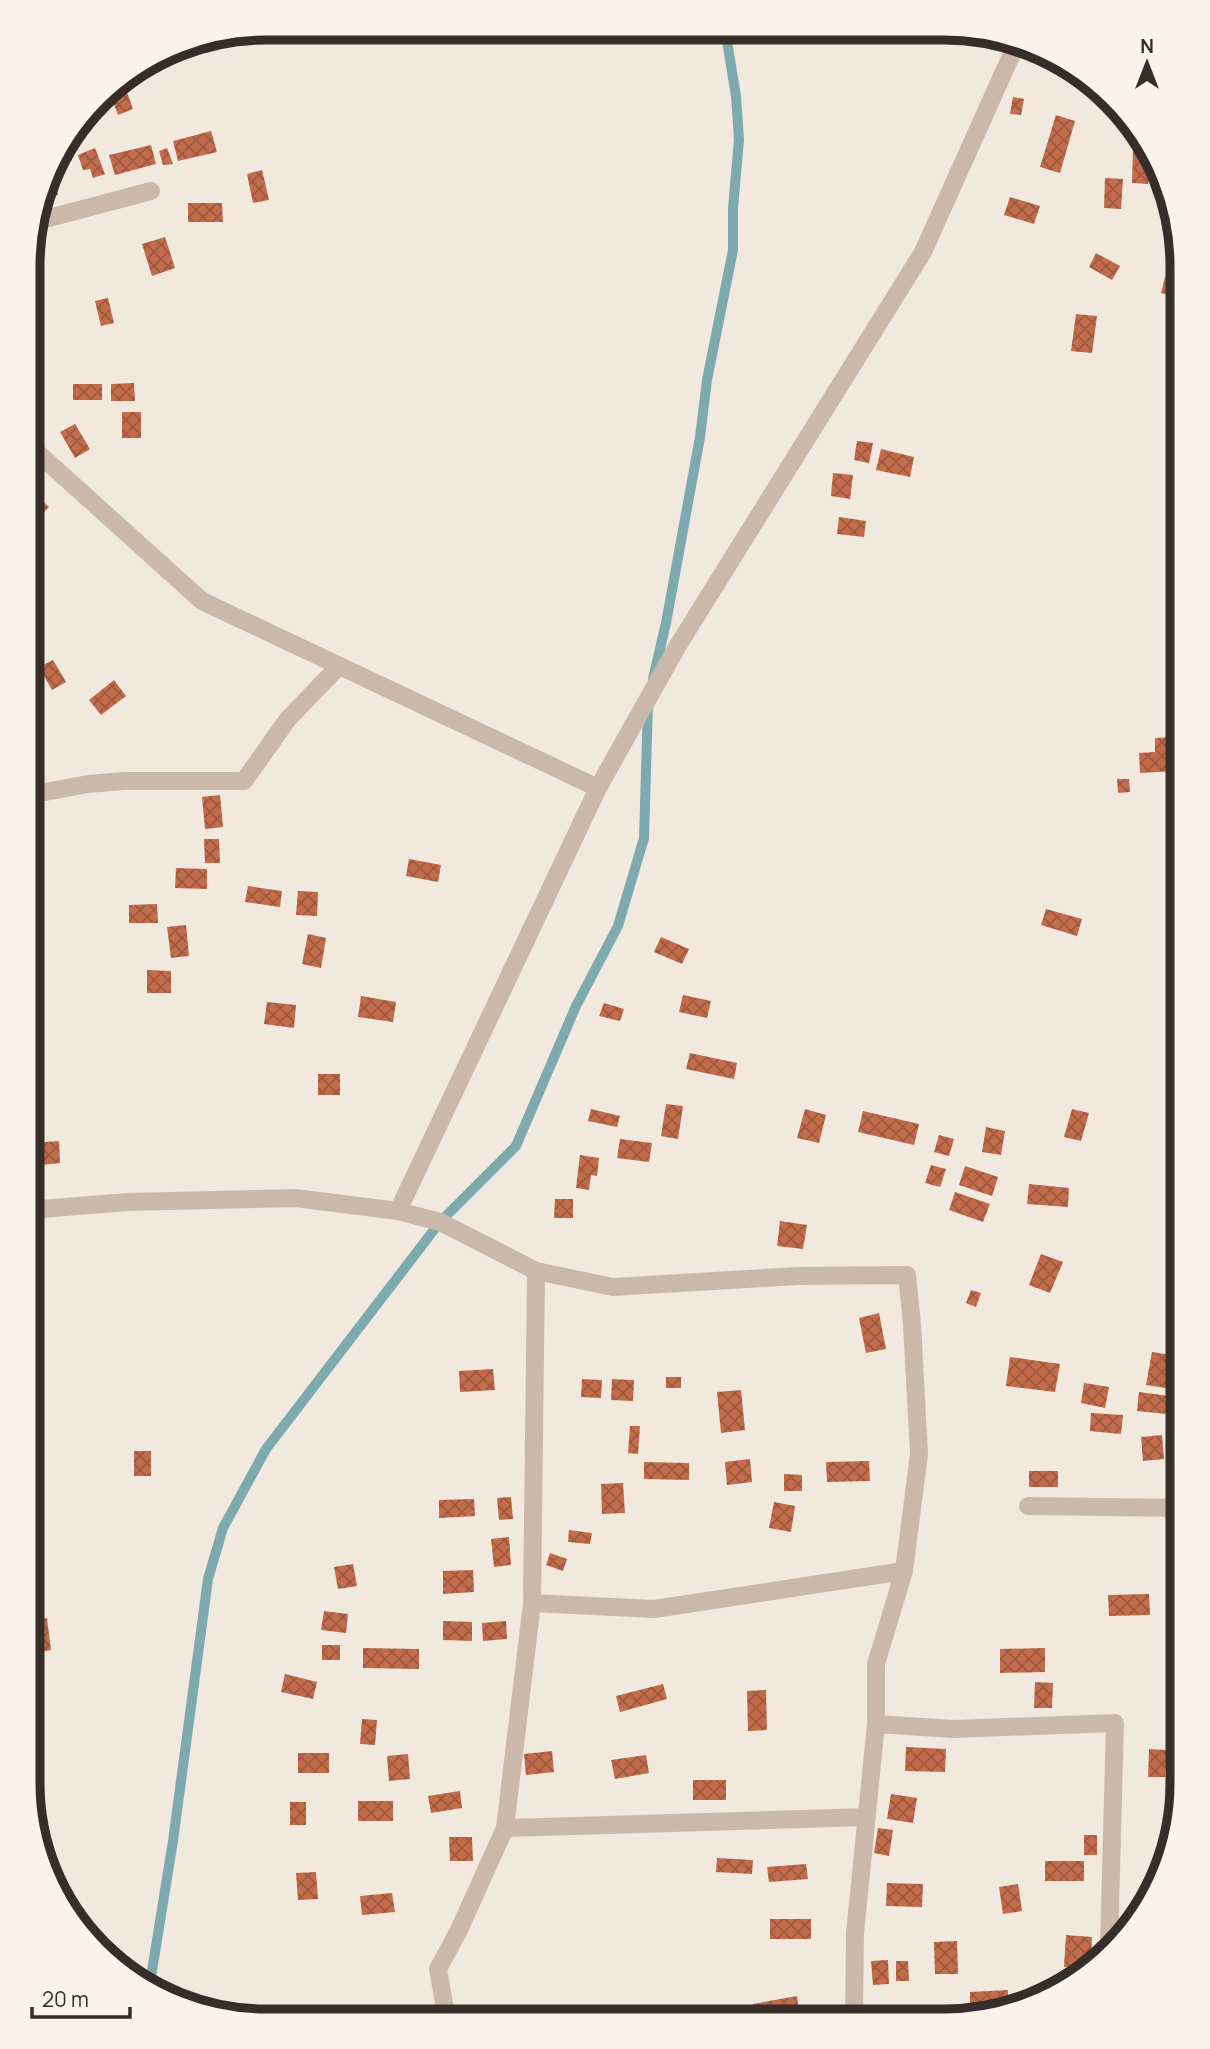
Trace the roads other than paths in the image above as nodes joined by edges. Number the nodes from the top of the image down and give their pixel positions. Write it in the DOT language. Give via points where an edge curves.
graph roads {
  1 [pos="1013,52"];
  2 [pos="151,191"];
  3 [pos="46,219"];
  4 [pos="40,455"];
  5 [pos="340,666"];
  6 [pos="598,788"];
  7 [pos="40,793"];
  8 [pos="40,1209"];
  9 [pos="398,1211"];
  10 [pos="536,1271"];
  11 [pos="1028,1506"];
  12 [pos="1169,1508"];
  13 [pos="904,1571"];
  14 [pos="532,1603"];
  15 [pos="876,1724"];
  16 [pos="867,1817"];
  17 [pos="505,1828"];
  18 [pos="1109,1937"];
  19 [pos="445,2009"];
  20 [pos="854,2009"];
  1 -- 6 [label="street" via="923,252 684,635"];
  2 -- 3 [label="street"];
  4 -- 5 [label="street" via="202,601"];
  5 -- 6 [label="street"];
  5 -- 7 [label="street" via="288,719 244,781 124,781"];
  6 -- 9 [label="street"];
  8 -- 9 [label="street" via="295,1198"];
  9 -- 10 [label="street" via="440,1223"];
  10 -- 13 [label="street" via="614,1287 907,1275 919,1454"];
  10 -- 14 [label="street"];
  11 -- 12 [label="street"];
  13 -- 14 [label="street" via="654,1609"];
  13 -- 15 [label="street" via="876,1664"];
  14 -- 17 [label="street"];
  15 -- 16 [label="street"];
  15 -- 18 [label="street" via="954,1729 1115,1723"];
  16 -- 17 [label="street"];
  16 -- 20 [label="street" via="855,1933"];
  17 -- 19 [label="street" via="438,1969"];
}
